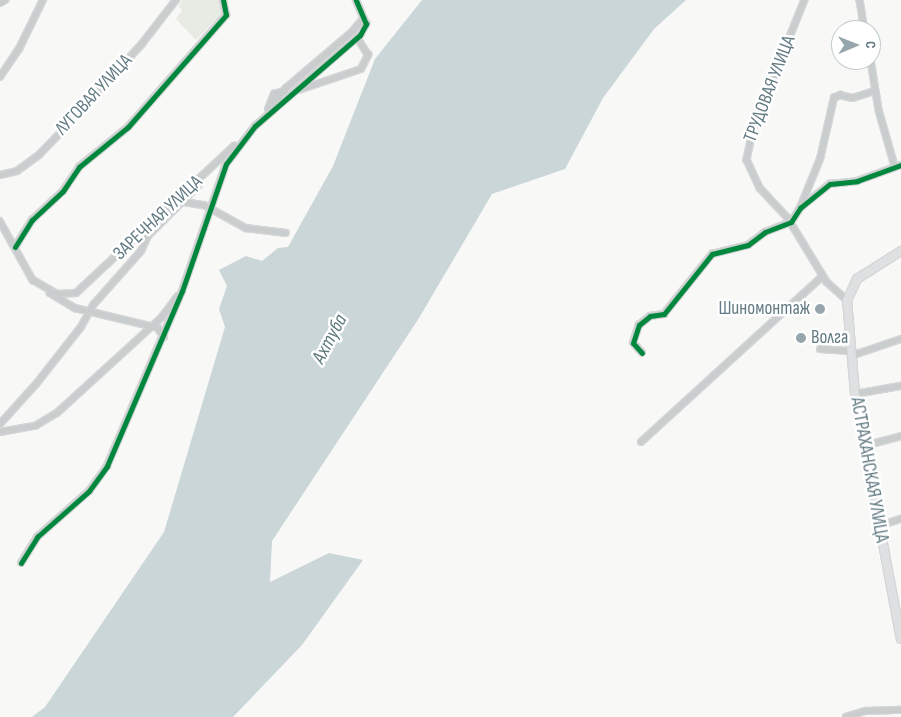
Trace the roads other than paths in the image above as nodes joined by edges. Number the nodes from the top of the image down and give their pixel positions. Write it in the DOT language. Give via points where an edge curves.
graph roads {
  1 [pos="5,0"];
  2 [pos="43,0"];
  3 [pos="176,0"];
  4 [pos="223,0"];
  5 [pos="356,0"];
  6 [pos="805,0"];
  7 [pos="860,0"];
  8 [pos="0,3"];
  9 [pos="363,19"];
  10 [pos="863,20"];
  11 [pos="357,38"];
  12 [pos="872,70"];
  13 [pos="0,77"];
  14 [pos="284,91"];
  15 [pos="296,91"];
  16 [pos="875,91"];
  17 [pos="268,111"];
  18 [pos="255,126"];
  19 [pos="216,164"];
  20 [pos="898,166"];
  21 [pos="0,176"];
  22 [pos="184,202"];
  23 [pos="800,208"];
  24 [pos="211,211"];
  25 [pos="0,221"];
  26 [pos="791,222"];
  27 [pos="286,233"];
  28 [pos="15,247"];
  29 [pos="901,251"];
  30 [pos="823,276"];
  31 [pos="47,290"];
  32 [pos="182,291"];
  33 [pos="76,293"];
  34 [pos="847,300"];
  35 [pos="75,308"];
  36 [pos="90,311"];
  37 [pos="150,326"];
  38 [pos="164,337"];
  39 [pos="901,339"];
  40 [pos="820,349"];
  41 [pos="642,353"];
  42 [pos="851,354"];
  43 [pos="901,386"];
  44 [pos="855,394"];
  45 [pos="0,424"];
  46 [pos="0,432"];
  47 [pos="901,436"];
  48 [pos="642,442"];
  49 [pos="864,446"];
  50 [pos="901,519"];
  51 [pos="879,526"];
  52 [pos="21,562"];
  53 [pos="900,626"];
  54 [pos="901,639"];
  55 [pos="901,710"];
  56 [pos="846,717"];
  1 -- 8 [label="street"];
  2 -- 13 [label="street" via="19,49"];
  3 -- 21 [label="street, ЛУГОВАЯ УЛИЦА" via="141,45 93,97 72,113 66,127 39,155 17,171"];
  4 -- 28 [label="street" via="226,15 128,127 79,167 64,191 32,220"];
  5 -- 9 [label="street"];
  6 -- 26 [label="street, ТРУДОВАЯ УЛИЦА" via="754,127 747,154 754,179"];
  7 -- 10 [label="street"];
  9 -- 11 [label="street" via="365,26"];
  9 -- 14 [label="street, ЗАРЕЧНАЯ УЛИЦА"];
  11 -- 15 [label="street"];
  11 -- 15 [label="street" via="368,54 362,69"];
  12 -- 16 [label="street"];
  14 -- 15 [label="street"];
  14 -- 17 [label="street, ЗАРЕЧНАЯ УЛИЦА"];
  15 -- 17 [label="street"];
  16 -- 20 [label="street"];
  16 -- 23 [label="street" via="853,98 840,95 834,98 820,159"];
  17 -- 18 [label="street, ЗАРЕЧНАЯ УЛИЦА"];
  18 -- 19 [label="street, ЗАРЕЧНАЯ УЛИЦА"];
  18 -- 24 [label="street" via="226,164"];
  19 -- 22 [label="street"];
  19 -- 33 [label="street, ЗАРЕЧНАЯ УЛИЦА"];
  20 -- 23 [label="street" via="857,181 830,184"];
  22 -- 24 [label="street" via="197,202"];
  22 -- 36 [label="street" via="148,236 122,276"];
  23 -- 26 [label="street"];
  24 -- 27 [label="street" via="246,228"];
  24 -- 32 [label="street"];
  25 -- 28 [label="street"];
  26 -- 30 [label="street, ТРУДОВАЯ УЛИЦА"];
  26 -- 41 [label="street" via="765,232 748,245 707,258 664,314 650,316 639,324 633,343"];
  28 -- 31 [label="street" via="33,280"];
  29 -- 34 [label="main road" via="857,279"];
  30 -- 34 [label="street, ТРУДОВАЯ УЛИЦА"];
  30 -- 48 [label="street"];
  31 -- 33 [label="street" via="67,295"];
  31 -- 35 [label="street"];
  32 -- 37 [label="street"];
  32 -- 38 [label="street"];
  33 -- 35 [label="street" via="72,299"];
  34 -- 42 [label="main road, АСТРАХАНСКАЯ УЛИЦА"];
  35 -- 36 [label="street"];
  36 -- 37 [label="street"];
  36 -- 45 [label="street" via="37,384"];
  37 -- 38 [label="street" via="158,328"];
  37 -- 46 [label="street" via="50,419 35,426"];
  38 -- 52 [label="street" via="100,479 37,537"];
  39 -- 42 [label="street"];
  40 -- 42 [label="street"];
  42 -- 44 [label="main road, АСТРАХАНСКАЯ УЛИЦА"];
  43 -- 44 [label="street"];
  44 -- 49 [label="main road, АСТРАХАНСКАЯ УЛИЦА"];
  47 -- 49 [label="street"];
  49 -- 51 [label="main road, АСТРАХАНСКАЯ УЛИЦА"];
  50 -- 51 [label="street"];
  51 -- 53 [label="main road, АСТРАХАНСКАЯ УЛИЦА"];
  53 -- 54 [label="main road, АСТРАХАНСКАЯ УЛИЦА"];
  55 -- 56 [label="street" via="866,710"];
}
